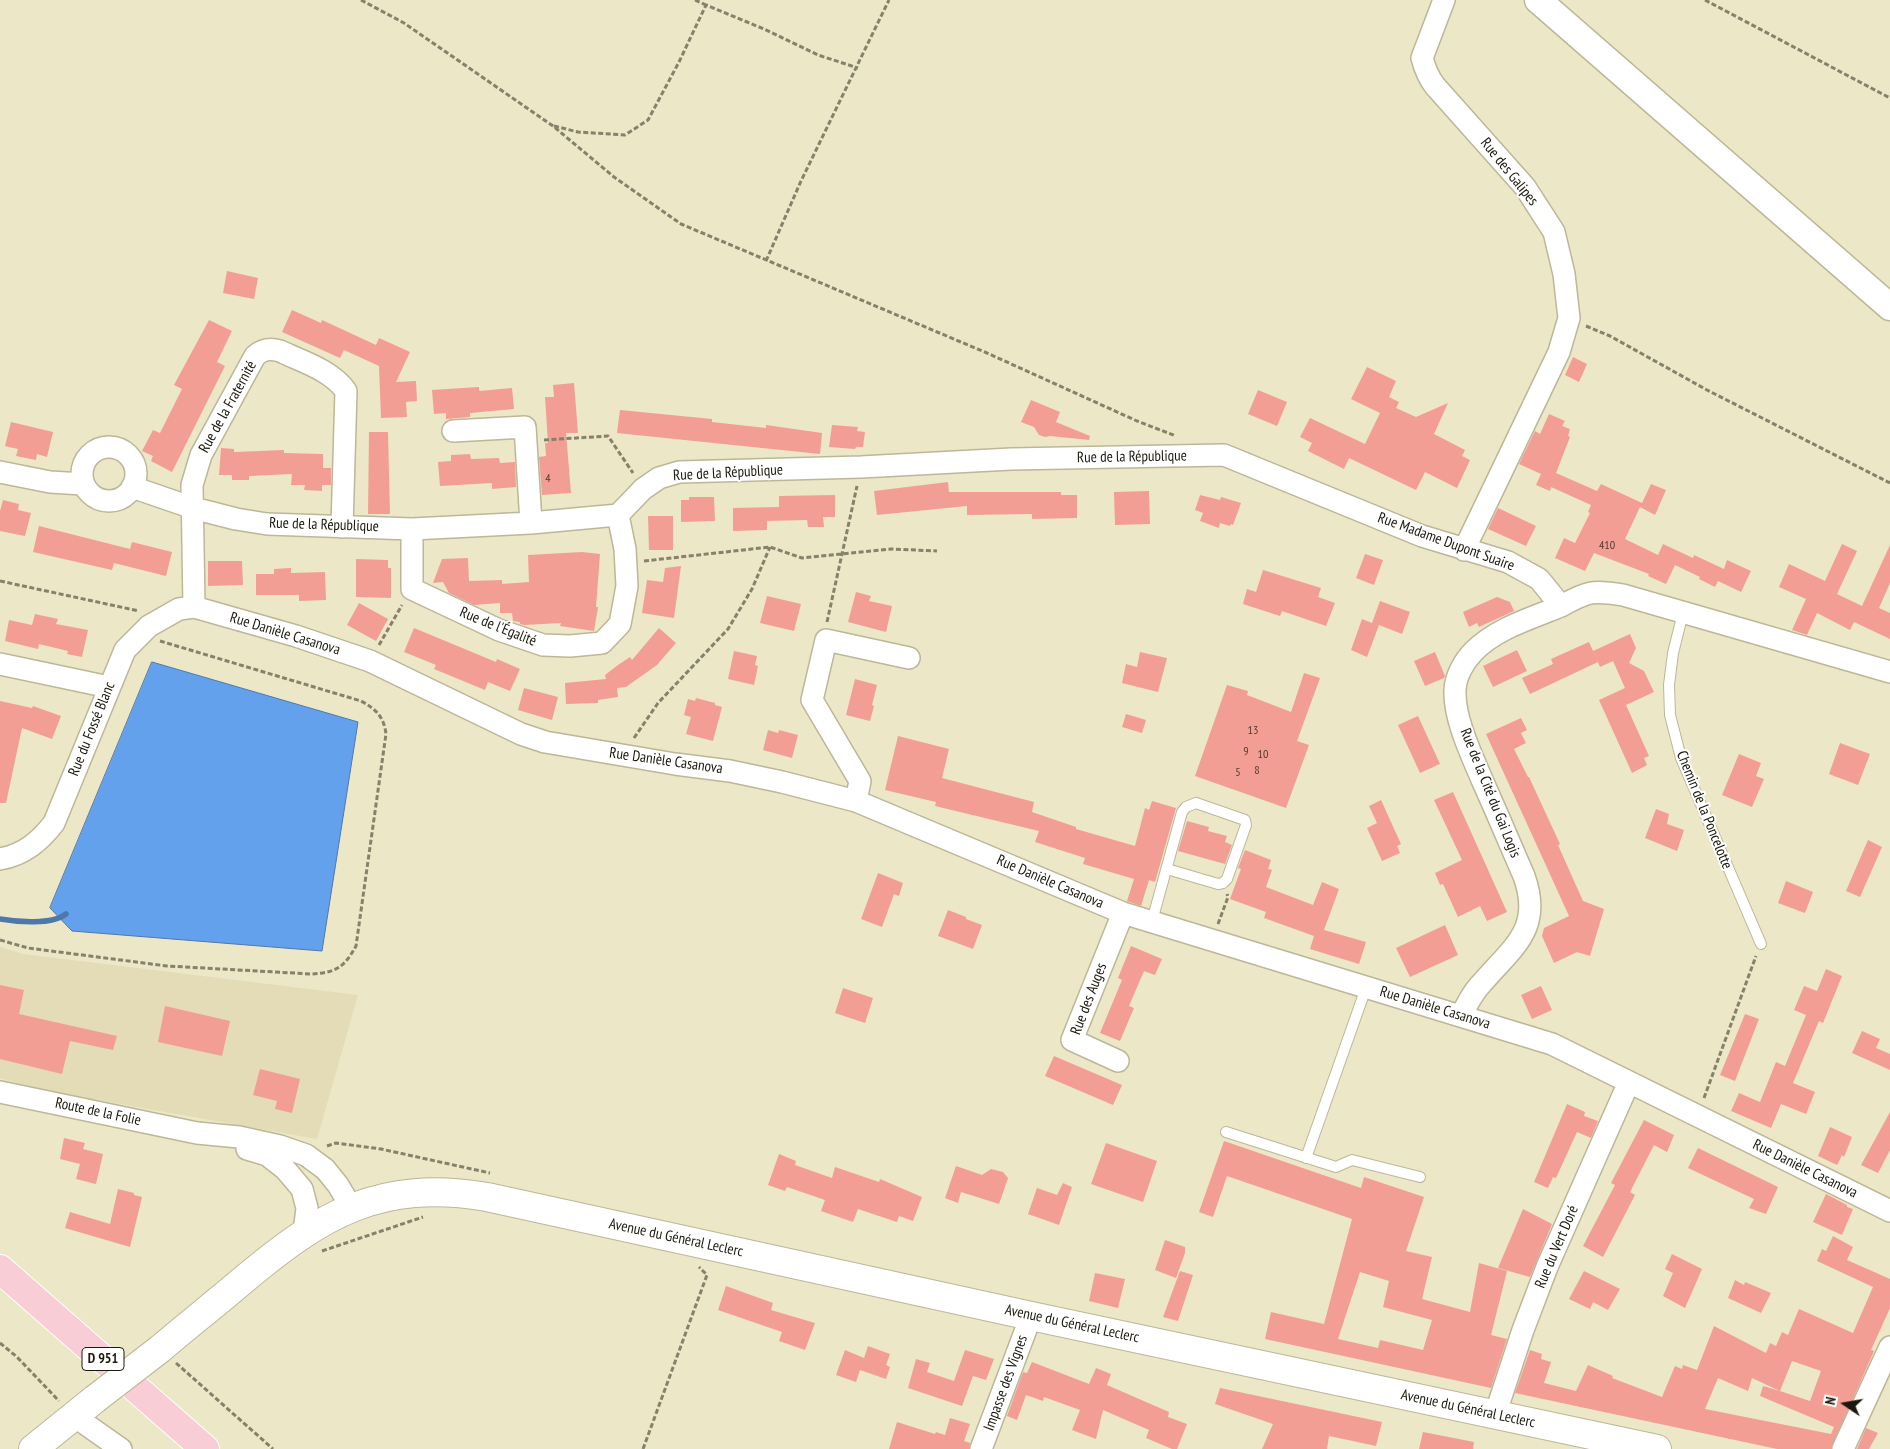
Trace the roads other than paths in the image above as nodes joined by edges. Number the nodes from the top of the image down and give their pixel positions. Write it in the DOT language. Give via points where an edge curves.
graph roads {
  1 [pos="1444,0"];
  2 [pos="1538,0"];
  3 [pos="1890,307"];
  4 [pos="453,432"];
  5 [pos="1224,455"];
  6 [pos="0,472"];
  7 [pos="83,484"];
  8 [pos="132,487"];
  9 [pos="193,508"];
  10 [pos="618,515"];
  11 [pos="531,523"];
  12 [pos="342,527"];
  13 [pos="412,529"];
  14 [pos="1464,550"];
  15 [pos="1561,606"];
  16 [pos="194,607"];
  17 [pos="1684,613"];
  18 [pos="909,658"];
  19 [pos="0,664"];
  20 [pos="1890,672"];
  21 [pos="109,687"];
  22 [pos="856,801"];
  23 [pos="0,859"];
  24 [pos="1167,869"];
  25 [pos="1123,913"];
  26 [pos="1152,922"];
  27 [pos="1761,944"];
  28 [pos="1366,988"];
  29 [pos="1461,1016"];
  30 [pos="1118,1061"];
  31 [pos="1630,1082"];
  32 [pos="0,1092"];
  33 [pos="1226,1132"];
  34 [pos="197,1133"];
  35 [pos="1306,1158"];
  36 [pos="1420,1178"];
  37 [pos="344,1211"];
  38 [pos="1890,1211"];
  39 [pos="312,1242"];
  40 [pos="0,1269"];
  41 [pos="1030,1316"];
  42 [pos="1890,1347"];
  43 [pos="1495,1415"];
  44 [pos="74,1416"];
  45 [pos="33,1449"];
  46 [pos="121,1449"];
  47 [pos="205,1449"];
  48 [pos="981,1449"];
  49 [pos="1657,1449"];
  50 [pos="1843,1449"];
  1 -- 14 [label="street, Rue des Galipes" via="1422,58 1427,72 1435,86 1525,187 1554,232 1564,274 1569,318 1559,352"];
  2 -- 3 [label="street"];
  4 -- 11 [label="street" via="525,427"];
  5 -- 10 [label="street, Rue de la République" via="1011,459 679,472 659,478 643,489"];
  5 -- 14 [label="street, Rue Madame Dupont Suaire"];
  6 -- 7 [label="street" via="50,482"];
  7 -- 8 [label="street" via="94,497 102,500 120,499"];
  7 -- 8 [label="street" via="83,466 87,458 101,448 110,447 127,454 132,461 135,478"];
  8 -- 9 [label="street, Rue de la République"];
  9 -- 12 [label="street, Rue de la République" via="267,524"];
  9 -- 12 [label="street, Rue de la Fraternité" via="192,485 201,455 255,356 261,350 272,349 330,375 346,391"];
  9 -- 16 [label="street, Rue de la Fraternité"];
  10 -- 11 [label="street, Rue de la République"];
  10 -- 13 [label="street, Rue de l'Égalité" via="627,586 620,624 602,643 570,646 543,645 499,630 412,589"];
  11 -- 13 [label="street, Rue de la République"];
  12 -- 13 [label="street, Rue de la République"];
  14 -- 15 [label="street, Rue Madame Dupont Suaire" via="1508,562 1539,579"];
  15 -- 17 [label="street" via="1583,594 1597,591"];
  15 -- 29 [label="street, Rue de la Cité du Gai Logis" via="1484,642 1464,663 1458,677 1455,691 1457,708 1469,750 1530,892 1527,923 1514,949 1481,983"];
  16 -- 21 [label="street, Rue du Fossé Blanc" via="164,616 138,635 125,650"];
  16 -- 22 [label="street, Rue Danièle Casanova" via="370,661 521,734 545,742 730,771"];
  17 -- 20 [label="street"];
  17 -- 27 [label="lane, Chemin de la Poncelotte" via="1673,653 1670,715 1681,758"];
  18 -- 22 [label="street" via="826,640 812,700 860,781"];
  19 -- 21 [label="street"];
  21 -- 23 [label="street, Rue du Fossé Blanc" via="54,823 35,844 13,857"];
  22 -- 25 [label="street, Rue Danièle Casanova"];
  24 -- 24 [label="lane" via="1223,883 1246,825 1245,820 1196,802 1190,804 1182,812"];
  24 -- 26 [label="lane"];
  25 -- 26 [label="street, Rue Danièle Casanova"];
  25 -- 30 [label="street, Rue des Auges" via="1072,1040"];
  26 -- 28 [label="street, Rue Danièle Casanova"];
  28 -- 29 [label="street, Rue Danièle Casanova"];
  28 -- 35 [label="lane"];
  29 -- 31 [label="street, Rue Danièle Casanova" via="1552,1044"];
  31 -- 38 [label="street, Rue Danièle Casanova"];
  31 -- 43 [label="street, Rue du Vert Doré" via="1547,1267"];
  32 -- 34 [label="street, Route de la Folie"];
  33 -- 35 [label="lane"];
  34 -- 37 [label="street, Route de la Folie" via="239,1137 306,1155 325,1169 338,1185"];
  34 -- 39 [label="street, Route de la Folie" via="267,1155 285,1169 302,1189"];
  35 -- 36 [label="lane" via="1336,1167 1352,1160"];
  37 -- 39 [label="main road, Avenue du Général Leclerc"];
  37 -- 41 [label="main road, Avenue du Général Leclerc" via="404,1194 464,1193"];
  39 -- 44 [label="main road, Avenue du Général Leclerc, bridge" via="280,1248 169,1357 95,1399"];
  40 -- 47 [label="main road, D 951"];
  41 -- 43 [label="main road, Avenue du Général Leclerc"];
  41 -- 48 [label="street, Impasse des Vignes"];
  42 -- 50 [label="street"];
  43 -- 49 [label="main road, Avenue du Général Leclerc"];
  44 -- 45 [label="main road, Avenue du Général Leclerc"];
  44 -- 46 [label="street"];
}
